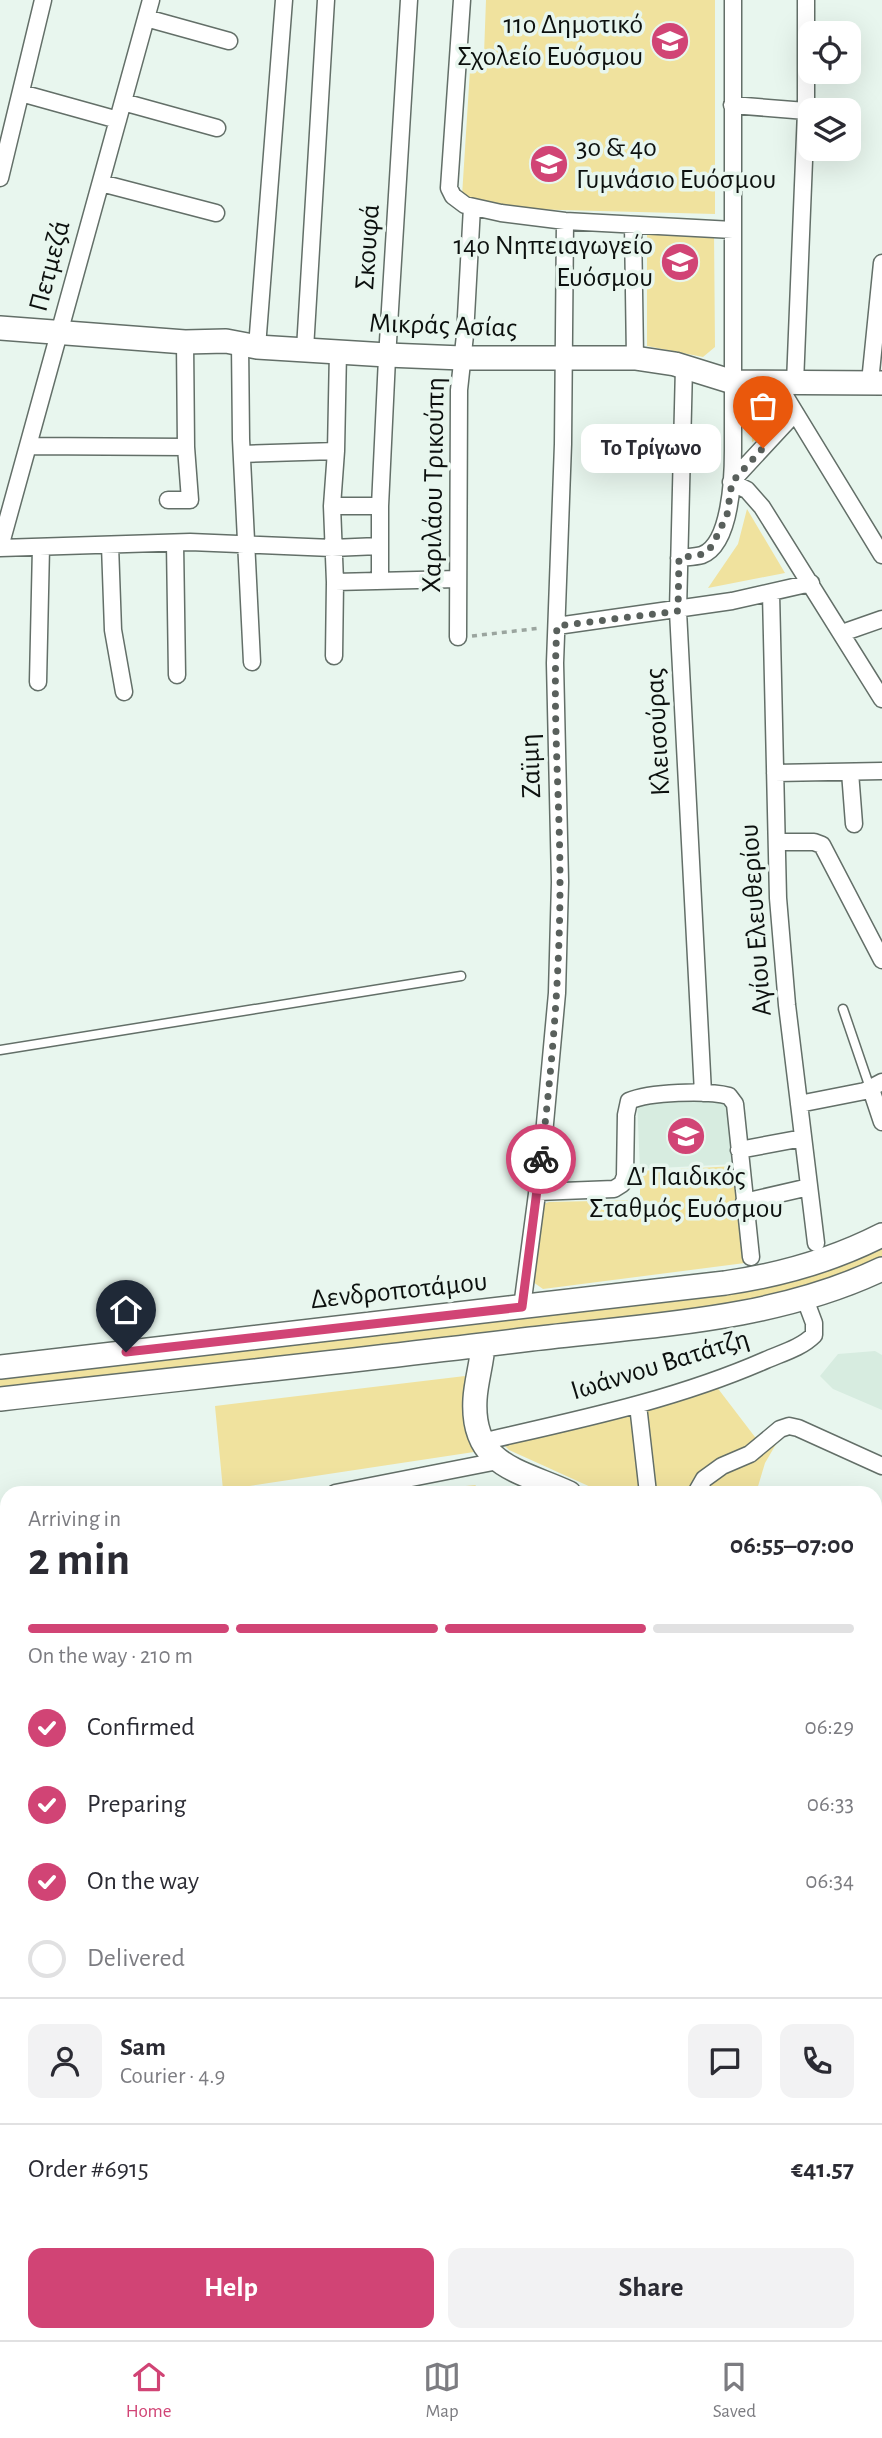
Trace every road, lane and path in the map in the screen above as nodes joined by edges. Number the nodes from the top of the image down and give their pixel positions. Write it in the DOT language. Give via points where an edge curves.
graph roads {
  1 [pos="43,0"];
  2 [pos="151,0"];
  3 [pos="284,0"];
  4 [pos="326,0"];
  5 [pos="410,0"];
  6 [pos="462,0"];
  7 [pos="733,0"];
  8 [pos="806,0"];
  9 [pos="146,18"];
  10 [pos="229,41"];
  11 [pos="21,93"];
  12 [pos="806,98"];
  13 [pos="123,102"];
  14 [pos="732,105"];
  15 [pos="798,110"];
  16 [pos="118,120"];
  17 [pos="217,128"];
  18 [pos="802,161"];
  19 [pos="0,178"];
  20 [pos="101,183"];
  21 [pos="472,207"];
  22 [pos="216,213"];
  23 [pos="565,221"];
  24 [pos="638,225"];
  25 [pos="733,230"];
  26 [pos="882,263"];
  27 [pos="0,328"];
  28 [pos="59,333"];
  29 [pos="185,342"];
  30 [pos="248,345"];
  31 [pos="305,349"];
  32 [pos="338,351"];
  33 [pos="387,355"];
  34 [pos="462,358"];
  35 [pos="564,358"];
  36 [pos="635,358"];
  37 [pos="684,367"];
  38 [pos="733,382"];
  39 [pos="786,383"];
  40 [pos="876,383"];
  41 [pos="794,414"];
  42 [pos="28,446"];
  43 [pos="186,447"];
  44 [pos="336,451"];
  45 [pos="242,454"];
  46 [pos="732,482"];
  47 [pos="168,500"];
  48 [pos="332,506"];
  49 [pos="380,506"];
  50 [pos="175,543"];
  51 [pos="246,544"];
  52 [pos="110,545"];
  53 [pos="379,546"];
  54 [pos="41,547"];
  55 [pos="0,548"];
  56 [pos="332,548"];
  57 [pos="882,555"];
  58 [pos="679,558"];
  59 [pos="458,579"];
  60 [pos="380,581"];
  61 [pos="335,582"];
  62 [pos="811,583"];
  63 [pos="771,593"];
  64 [pos="678,611"];
  65 [pos="882,619"];
  66 [pos="557,626"];
  67 [pos="842,633"];
  68 [pos="458,637"];
  69 [pos="334,656"];
  70 [pos="252,663"];
  71 [pos="177,675"];
  72 [pos="38,682"];
  73 [pos="124,692"];
  74 [pos="882,699"];
  75 [pos="882,771"];
  76 [pos="850,772"];
  77 [pos="775,773"];
  78 [pos="854,824"];
  79 [pos="777,842"];
  80 [pos="882,960"];
  81 [pos="461,976"];
  82 [pos="843,1009"];
  83 [pos="0,1051"];
  84 [pos="876,1085"];
  85 [pos="703,1093"];
  86 [pos="799,1104"];
  87 [pos="882,1122"];
  88 [pos="803,1138"];
  89 [pos="739,1150"];
  90 [pos="809,1187"];
  91 [pos="537,1192"];
  92 [pos="744,1202"];
  93 [pos="882,1235"];
  94 [pos="816,1242"];
  95 [pos="751,1257"];
  96 [pos="882,1269"];
  97 [pos="805,1299"];
  98 [pos="522,1307"];
  99 [pos="482,1345"];
  100 [pos="0,1367"];
  101 [pos="0,1399"];
  102 [pos="638,1405"];
  103 [pos="481,1442"];
  104 [pos="498,1461"];
  105 [pos="882,1466"];
  106 [pos="375,1486"];
  107 [pos="553,1486"];
  108 [pos="647,1486"];
  109 [pos="700,1486"];
  1 -- 11 [label="street"];
  2 -- 9 [label="street, Πετμεζά"];
  3 -- 30 [label="street"];
  4 -- 31 [label="street"];
  5 -- 33 [label="street, Σκουφά"];
  6 -- 21 [label="street" via="449,188 453,196"];
  7 -- 14 [label="street"];
  8 -- 12 [label="street"];
  9 -- 10 [label="street"];
  9 -- 13 [label="street, Πετμεζά"];
  11 -- 16 [label="street"];
  11 -- 19 [label="street"];
  13 -- 16 [label="street, Πετμεζά"];
  13 -- 17 [label="street"];
  14 -- 15 [label="street"];
  14 -- 25 [label="street"];
  16 -- 20 [label="street, Πετμεζά"];
  18 -- 39 [label="street"];
  20 -- 22 [label="street"];
  20 -- 28 [label="street, Πετμεζά"];
  21 -- 23 [label="street"];
  21 -- 34 [label="street, Χαριλάου Τρικούπη"];
  23 -- 24 [label="street"];
  23 -- 35 [label="street, Ζαϊμη"];
  24 -- 25 [label="street"];
  24 -- 36 [label="street"];
  25 -- 38 [label="street"];
  26 -- 40 [label="street"];
  27 -- 28 [label="main road, Μικράς Ασίας"];
  28 -- 29 [label="main road, Μικράς Ασίας"];
  28 -- 42 [label="street, Πετμεζά"];
  29 -- 30 [label="main road, Μικράς Ασίας"];
  29 -- 43 [label="street"];
  30 -- 31 [label="main road, Μικράς Ασίας"];
  30 -- 45 [label="street"];
  31 -- 32 [label="main road, Μικράς Ασίας"];
  32 -- 33 [label="main road, Μικράς Ασίας"];
  32 -- 44 [label="street"];
  33 -- 34 [label="main road, Μικράς Ασίας"];
  33 -- 49 [label="street, Σκουφά"];
  34 -- 35 [label="main road, Μικράς Ασίας"];
  34 -- 59 [label="street, Χαριλάου Τρικούπη"];
  35 -- 36 [label="main road, Μικράς Ασίας"];
  35 -- 66 [label="street, Ζαϊμη"];
  36 -- 37 [label="main road, Μικράς Ασίας"];
  37 -- 38 [label="main road, Μικράς Ασίας"];
  37 -- 58 [label="street, Κλεισούρας"];
  38 -- 39 [label="main road, Μικράς Ασίας"];
  38 -- 46 [label="street"];
  39 -- 40 [label="main road, Μικράς Ασίας"];
  39 -- 41 [label="street"];
  41 -- 46 [label="street"];
  41 -- 57 [label="street"];
  42 -- 43 [label="street"];
  42 -- 55 [label="street, Πετμεζά"];
  43 -- 47 [label="street" via="190,500"];
  44 -- 45 [label="street"];
  44 -- 48 [label="street"];
  45 -- 51 [label="street"];
  46 -- 58 [label="street" via="727,515 712,546 704,554"];
  46 -- 62 [label="street" via="755,496"];
  48 -- 49 [label="street"];
  48 -- 56 [label="street"];
  49 -- 53 [label="street, Σκουφά"];
  50 -- 51 [label="street"];
  50 -- 52 [label="street"];
  50 -- 71 [label="street"];
  51 -- 56 [label="street"];
  51 -- 70 [label="street"];
  52 -- 54 [label="street"];
  52 -- 73 [label="street" via="113,630"];
  53 -- 56 [label="street"];
  53 -- 60 [label="street, Σκουφά"];
  54 -- 55 [label="street"];
  54 -- 72 [label="street"];
  56 -- 61 [label="street"];
  58 -- 64 [label="street, Κλεισούρας"];
  59 -- 60 [label="street"];
  59 -- 68 [label="street, Χαριλάου Τρικούπη"];
  60 -- 61 [label="street"];
  61 -- 69 [label="street"];
  62 -- 63 [label="street"];
  62 -- 67 [label="street"];
  63 -- 64 [label="street"];
  63 -- 77 [label="street, Αγίου Ελευθερίου"];
  64 -- 66 [label="street"];
  64 -- 85 [label="street, Κλεισούρας"];
  65 -- 67 [label="street"];
  66 -- 68 [label="path"];
  66 -- 91 [label="street, Ζαϊμη" via="557,979"];
  67 -- 74 [label="street"];
  75 -- 76 [label="street"];
  76 -- 77 [label="street"];
  76 -- 78 [label="street"];
  77 -- 79 [label="street, Αγίου Ελευθερίου"];
  79 -- 80 [label="street" via="822,845"];
  79 -- 86 [label="street, Αγίου Ελευθερίου" via="786,1005"];
  81 -- 83 [label="lane"];
  82 -- 84 [label="lane"];
  84 -- 86 [label="street"];
  84 -- 87 [label="street"];
  85 -- 89 [label="street" via="729,1096 735,1104"];
  85 -- 91 [label="street" via="642,1095 629,1101 625,1176 614,1189"];
  86 -- 88 [label="street, Αγίου Ελευθερίου"];
  88 -- 89 [label="street"];
  88 -- 90 [label="street, Αγίου Ελευθερίου"];
  89 -- 92 [label="street"];
  90 -- 92 [label="street"];
  90 -- 94 [label="street, Αγίου Ελευθερίου"];
  91 -- 98 [label="street, Ζαϊμη"];
  92 -- 95 [label="street"];
  93 -- 98 [label="main road, Δενδροποτάμου" via="819,1261 753,1279"];
  96 -- 97 [label="main road"];
  97 -- 99 [label="main road" via="701,1319"];
  97 -- 102 [label="street, Ιωάννου Βατάτζη" via="815,1329 808,1340 734,1373"];
  98 -- 100 [label="main road, Δενδροποτάμου"];
  99 -- 101 [label="main road"];
  99 -- 103 [label="main road" via="475,1400"];
  102 -- 103 [label="street, Ιωάννου Βατάτζη"];
  102 -- 108 [label="street"];
  103 -- 104 [label="main road"];
  104 -- 106 [label="street"];
  104 -- 107 [label="main road"];
  105 -- 109 [label="street" via="789,1426 750,1454 722,1466"];
}
